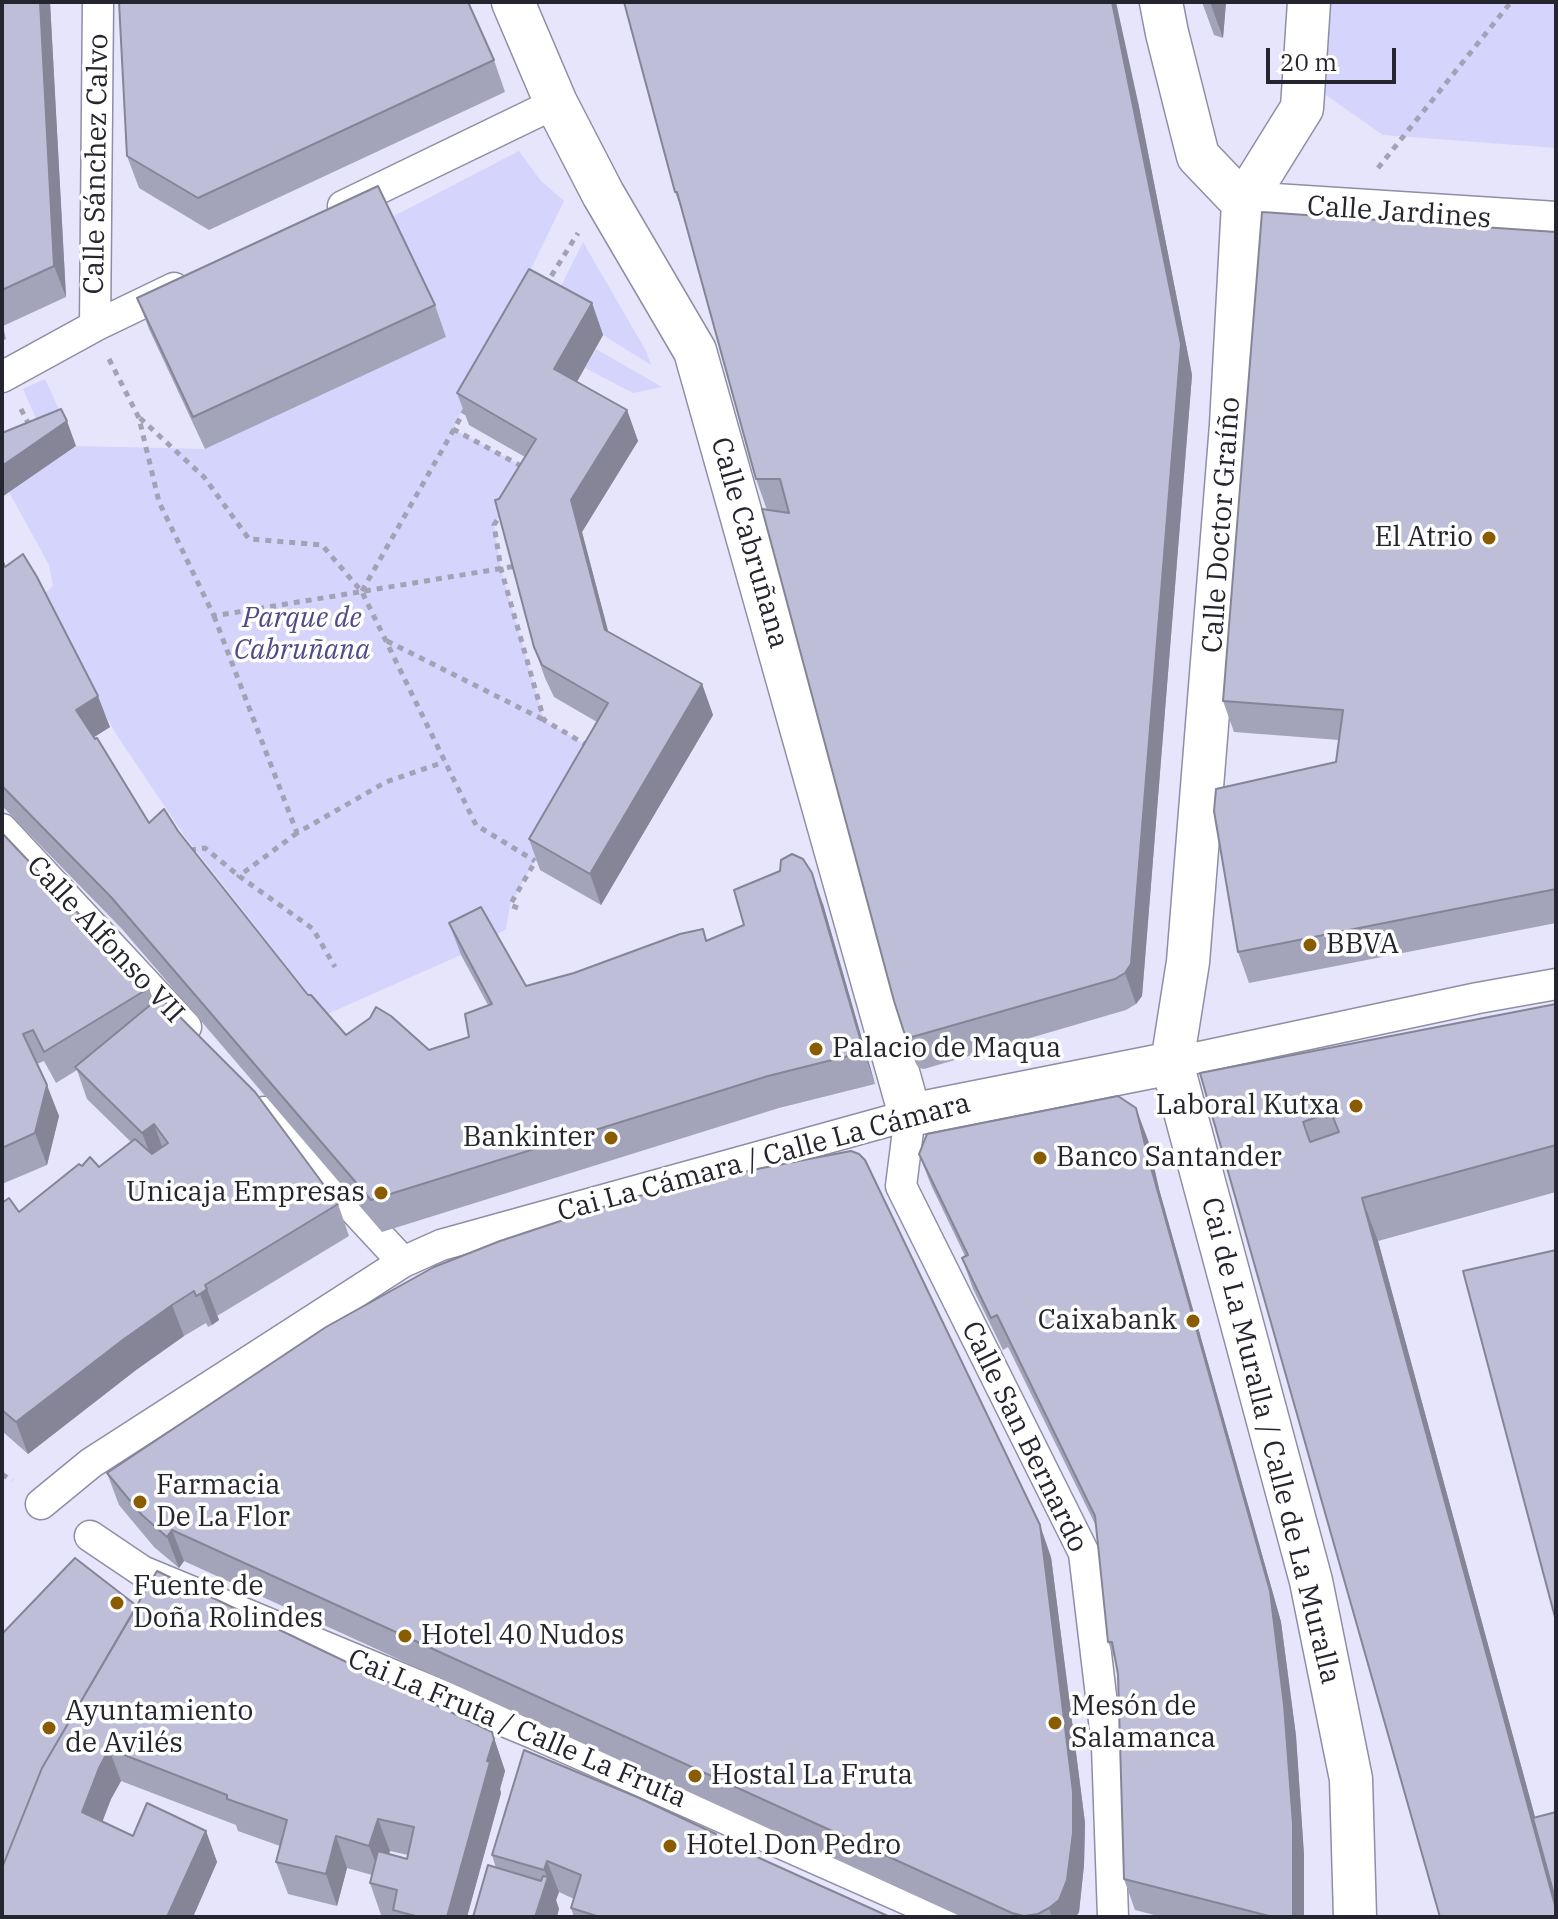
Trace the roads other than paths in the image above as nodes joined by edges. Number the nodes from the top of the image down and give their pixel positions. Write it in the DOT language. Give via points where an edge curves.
graph roads {
  1 [pos="98,2"];
  2 [pos="513,2"];
  3 [pos="1161,2"];
  4 [pos="1309,2"];
  5 [pos="556,103"];
  6 [pos="1243,203"];
  7 [pos="319,218"];
  8 [pos="1556,223"];
  9 [pos="193,279"];
  10 [pos="95,326"];
  11 [pos="4,376"];
  12 [pos="2,829"];
  13 [pos="1556,984"];
  14 [pos="208,1051"];
  15 [pos="1172,1063"];
  16 [pos="241,1086"];
  17 [pos="910,1115"];
  18 [pos="403,1262"];
  19 [pos="41,1504"];
  20 [pos="90,1536"];
  21 [pos="535,1734"];
  22 [pos="525,1764"];
  23 [pos="947,1917"];
  24 [pos="1113,1917"];
  25 [pos="1355,1917"];
  1 -- 10 [label="street, Calle Sánchez Calvo"];
  2 -- 5 [label="street, Calle Cabruñana"];
  3 -- 6 [label="street" via="1198,156"];
  4 -- 6 [label="street, Calle Doctor Graíño" via="1302,108"];
  5 -- 7 [label="street"];
  5 -- 17 [label="street, Calle Cabruñana" via="695,351"];
  6 -- 8 [label="street, Calle Jardines"];
  6 -- 15 [label="street, Calle Doctor Graíño" via="1231,425 1188,962"];
  9 -- 10 [label="street"];
  10 -- 11 [label="street"];
  12 -- 14 [label="street, Calle Alfonso VII"];
  13 -- 15 [label="street, Cai La Cámara / Calle La Cámara"];
  15 -- 17 [label="street, Cai La Cámara / Calle La Cámara"];
  15 -- 25 [label="street, Cai de La Muralla / Calle de La Muralla" via="1311,1581 1351,1779"];
  16 -- 18 [label="street"];
  17 -- 18 [label="street, Cai La Cámara / Calle La Cámara" via="441,1245"];
  17 -- 24 [label="street, Calle San Bernardo" via="901,1186 1084,1553 1107,1746"];
  18 -- 19 [label="street, Cai La Cámara / Calle La Cámara" via="91,1463"];
  20 -- 21 [label="street, Cai La Fruta / Calle La Fruta" via="142,1571"];
  21 -- 22 [label="street"];
  21 -- 23 [label="street, Cai La Fruta / Calle La Fruta"];
}
